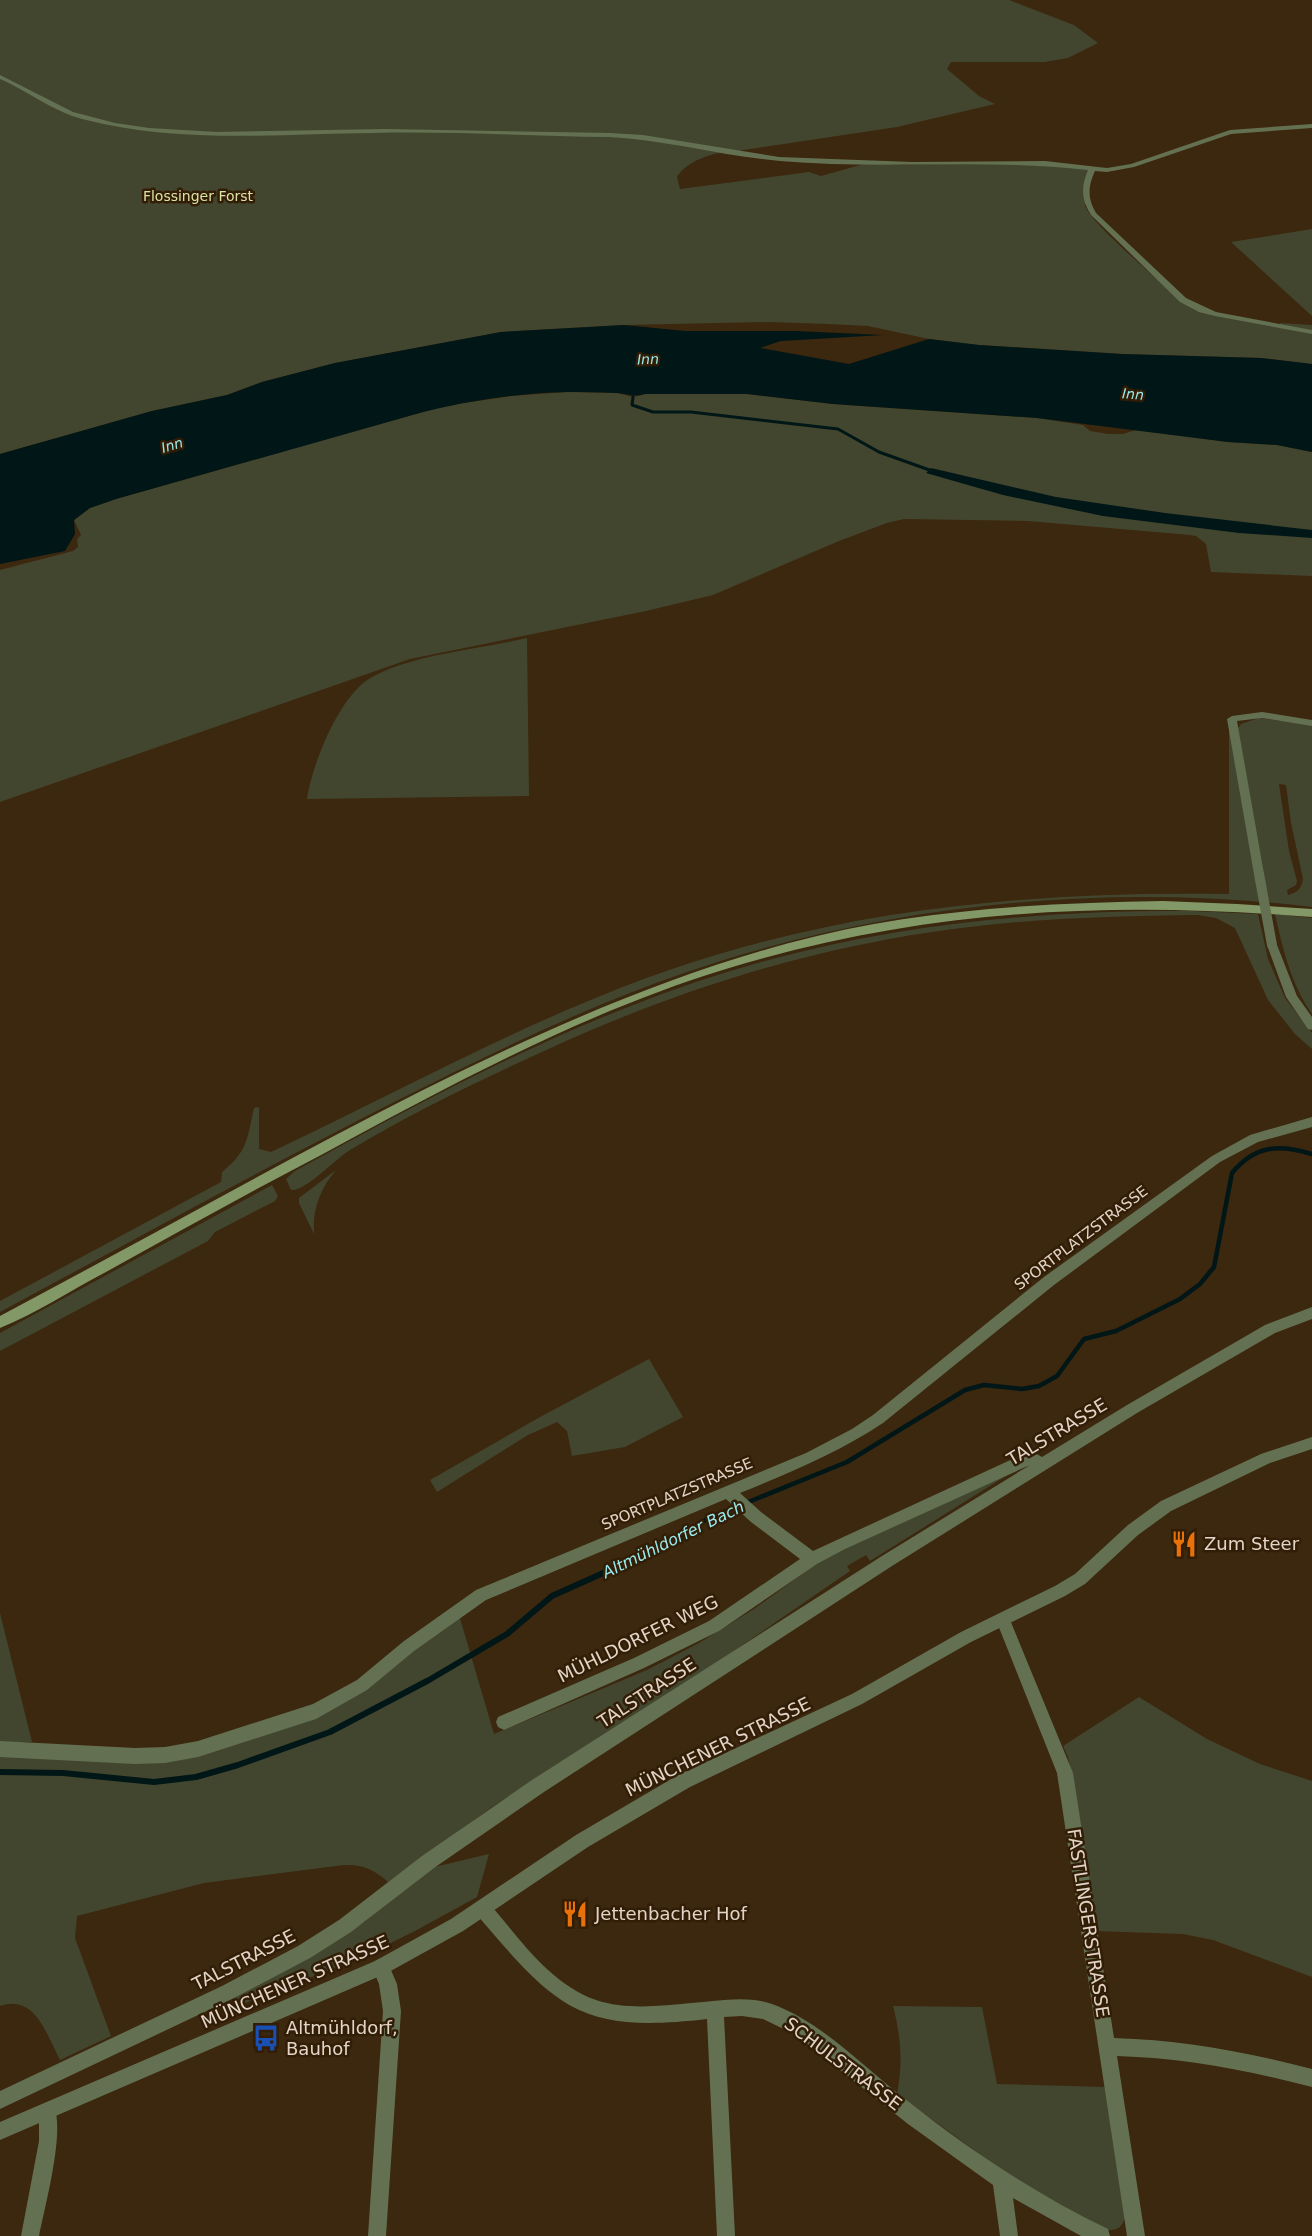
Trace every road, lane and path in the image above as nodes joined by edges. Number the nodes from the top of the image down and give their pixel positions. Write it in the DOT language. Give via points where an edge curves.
graph roads {
  1 [pos="0,77"];
  2 [pos="1312,126"];
  3 [pos="1092,169"];
  4 [pos="1312,332"];
  5 [pos="1312,723"];
  6 [pos="1312,913"];
  7 [pos="1312,1026"];
  8 [pos="1312,1122"];
  9 [pos="1312,1313"];
  10 [pos="0,1322"];
  11 [pos="1312,1443"];
  12 [pos="1040,1464"];
  13 [pos="730,1493"];
  14 [pos="812,1559"];
  15 [pos="1003,1620"];
  16 [pos="504,1722"];
  17 [pos="0,1749"];
  18 [pos="483,1909"];
  19 [pos="381,1967"];
  20 [pos="715,2010"];
  21 [pos="1108,2047"];
  22 [pos="1312,2078"];
  23 [pos="0,2100"];
  24 [pos="48,2112"];
  25 [pos="0,2131"];
  26 [pos="1001,2180"];
  27 [pos="30,2236"];
  28 [pos="377,2236"];
  29 [pos="726,2236"];
  30 [pos="1009,2236"];
  31 [pos="1101,2236"];
  32 [pos="1136,2236"];
  1 -- 3 [label="street" via="81,117 175,132 609,135 779,159 1045,163"];
  2 -- 3 [label="street" via="1230,132 1126,168"];
  3 -- 4 [label="street" via="1084,192 1093,214 1184,300 1215,314"];
  5 -- 7 [label="street, bridge" via="1262,715 1232,719 1272,945 1292,997"];
  6 -- 10 [label="main road" via="1150,904 1014,910 862,932 720,967 617,1005 470,1072"];
  8 -- 13 [label="street, SPORTPLATZSTRASSE" via="1254,1138 1216,1160 1049,1281 857,1433"];
  9 -- 12 [label="street, TALSTRASSE" via="1270,1329"];
  11 -- 15 [label="street, MÜNCHENER STRASSE" via="1266,1458 1166,1506 1133,1530 1080,1579"];
  12 -- 14 [label="street, MÜHLDORFER WEG" via="1033,1458 1018,1462"];
  12 -- 23 [label="street, TALSTRASSE" via="538,1786 304,1952"];
  13 -- 14 [label="street"];
  13 -- 17 [label="street, SPORTPLATZSTRASSE" via="481,1595 362,1685 316,1711 198,1749 165,1755"];
  14 -- 16 [label="street, MÜHLDORFER WEG" via="714,1626 630,1668"];
  15 -- 18 [label="street, MÜNCHENER STRASSE" via="857,1699 684,1781 582,1841"];
  15 -- 21 [label="street, FASTLINGERSTRASSE" via="1065,1773"];
  18 -- 19 [label="street, MÜNCHENER STRASSE"];
  18 -- 20 [label="street, SCHULSTRASSE" via="548,1980 596,2009 646,2015"];
  19 -- 24 [label="street, MÜNCHENER STRASSE"];
  19 -- 28 [label="street" via="392,2011"];
  20 -- 26 [label="street, SCHULSTRASSE" via="759,2009 781,2017"];
  20 -- 29 [label="street"];
  21 -- 22 [label="street" via="1221,2056"];
  21 -- 32 [label="street, FASTLINGERSTRASSE"];
  24 -- 25 [label="street, MÜNCHENER STRASSE"];
  24 -- 27 [label="street" via="48,2140"];
  26 -- 30 [label="street"];
  26 -- 31 [label="street, SCHULSTRASSE"];
}
